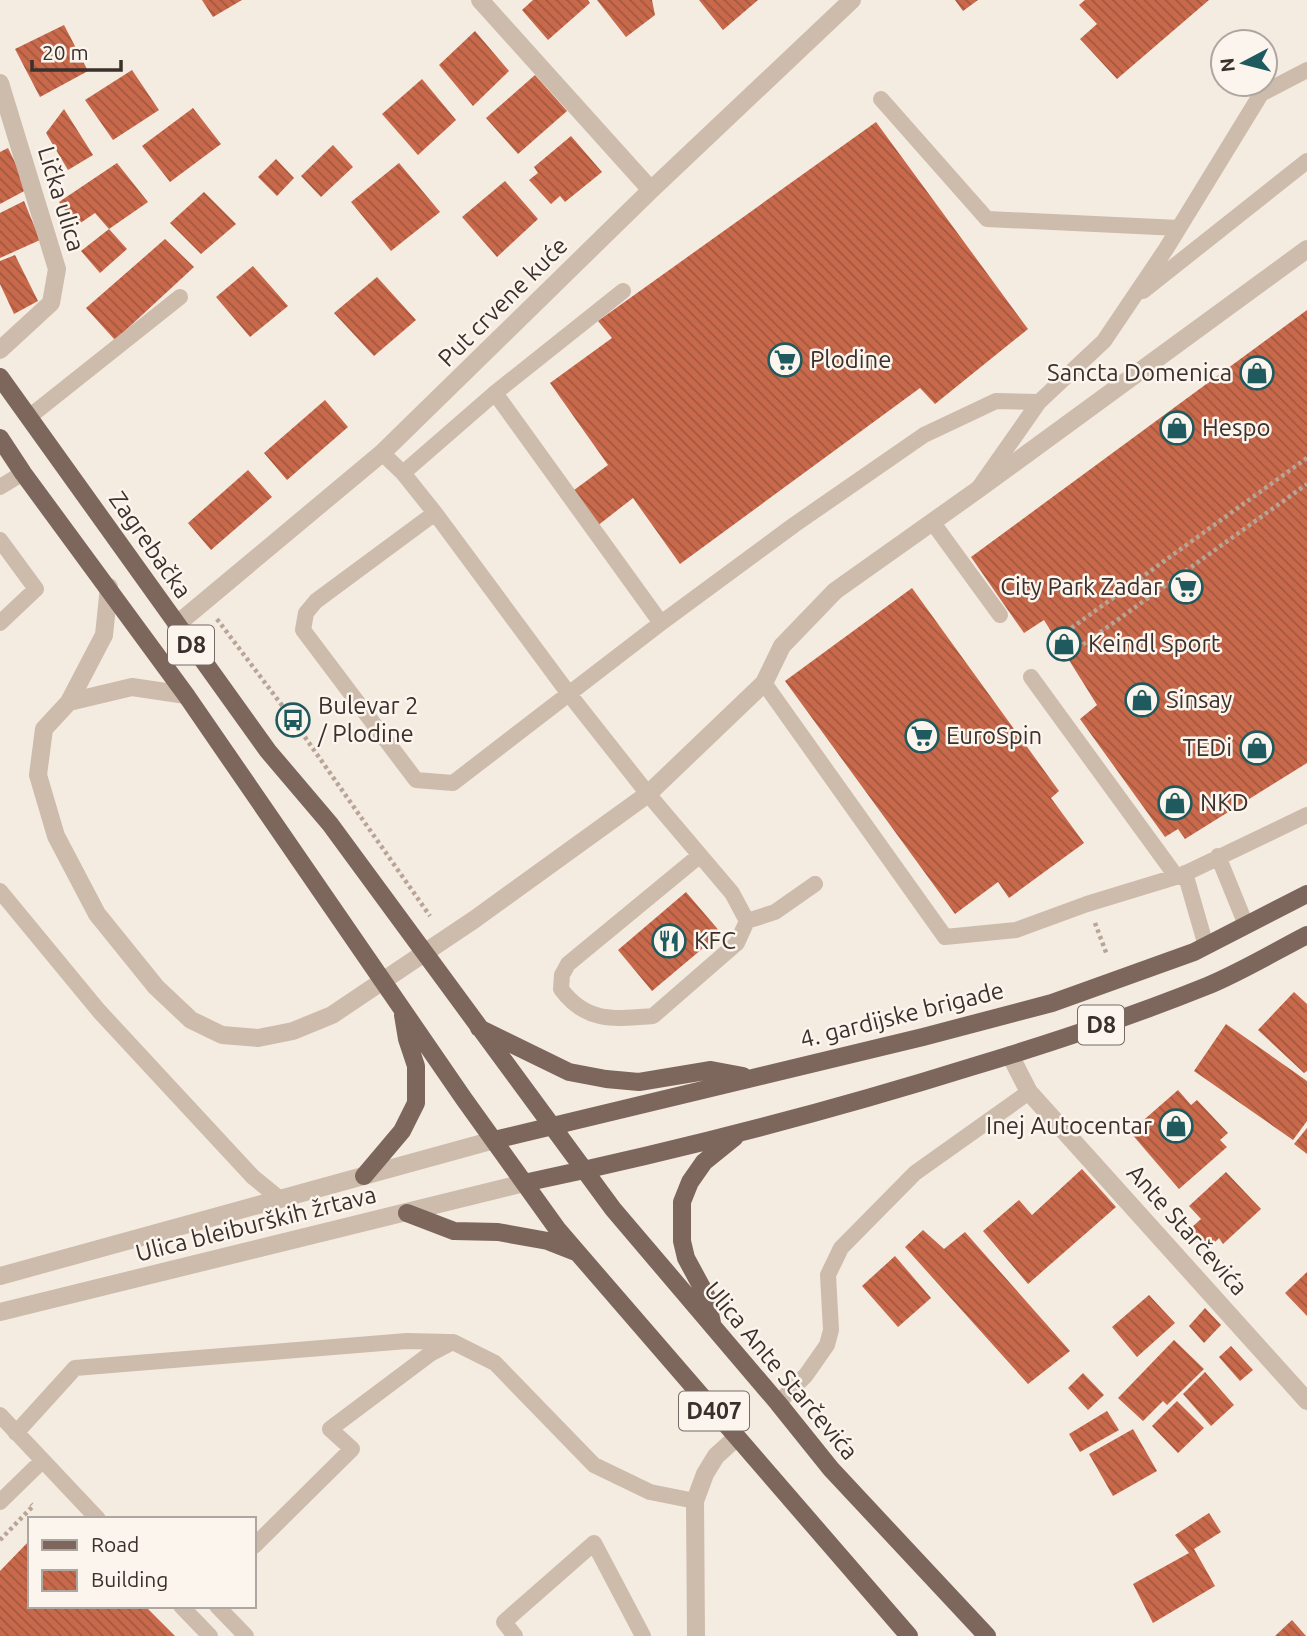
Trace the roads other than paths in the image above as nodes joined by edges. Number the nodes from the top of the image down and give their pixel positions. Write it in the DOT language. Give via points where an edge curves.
graph roads {
  1 [pos="480,0"];
  2 [pos="852,0"];
  3 [pos="1307,70"];
  4 [pos="0,83"];
  5 [pos="881,99"];
  6 [pos="1307,161"];
  7 [pos="651,190"];
  8 [pos="1179,228"];
  9 [pos="1307,249"];
  10 [pos="623,291"];
  11 [pos="180,297"];
  12 [pos="1131,302"];
  13 [pos="0,351"];
  14 [pos="0,377"];
  15 [pos="495,393"];
  16 [pos="1039,402"];
  17 [pos="29,417"];
  18 [pos="0,438"];
  19 [pos="382,453"];
  20 [pos="23,473"];
  21 [pos="403,473"];
  22 [pos="0,487"];
  23 [pos="976,491"];
  24 [pos="435,513"];
  25 [pos="933,523"];
  26 [pos="0,540"];
  27 [pos="109,587"];
  28 [pos="1000,615"];
  29 [pos="0,623"];
  30 [pos="661,623"];
  31 [pos="176,625"];
  32 [pos="1031,677"];
  33 [pos="764,683"];
  34 [pos="569,694"];
  35 [pos="186,695"];
  36 [pos="68,702"];
  37 [pos="648,794"];
  38 [pos="1307,815"];
  39 [pos="699,856"];
  40 [pos="1218,856"];
  41 [pos="1181,875"];
  42 [pos="815,884"];
  43 [pos="0,891"];
  44 [pos="1307,894"];
  45 [pos="747,921"];
  46 [pos="1246,925"];
  47 [pos="1307,936"];
  48 [pos="1206,946"];
  49 [pos="402,1011"];
  50 [pos="477,1027"];
  51 [pos="1010,1055"];
  52 [pos="750,1078"];
  53 [pos="1029,1092"];
  54 [pos="551,1127"];
  55 [pos="741,1132"];
  56 [pos="494,1140"];
  57 [pos="584,1170"];
  58 [pos="365,1176"];
  59 [pos="524,1183"];
  60 [pos="280,1199"];
  61 [pos="407,1213"];
  62 [pos="579,1253"];
  63 [pos="0,1276"];
  64 [pos="0,1312"];
  65 [pos="713,1327"];
  66 [pos="453,1342"];
  67 [pos="1307,1401"];
  68 [pos="778,1403"];
  69 [pos="0,1415"];
  70 [pos="16,1433"];
  71 [pos="737,1437"];
  72 [pos="42,1461"];
  73 [pos="695,1500"];
  74 [pos="0,1502"];
  75 [pos="96,1517"];
  76 [pos="256,1544"];
  77 [pos="183,1608"];
  78 [pos="219,1608"];
  79 [pos="210,1636"];
  80 [pos="246,1636"];
  81 [pos="515,1636"];
  82 [pos="643,1636"];
  83 [pos="696,1636"];
  84 [pos="909,1636"];
  85 [pos="986,1636"];
  1 -- 7 [label="street"];
  2 -- 7 [label="street, Put crvene kuće"];
  3 -- 8 [label="lane" via="1261,94"];
  4 -- 13 [label="street, Lička ulica" via="57,270 51,303"];
  5 -- 8 [label="lane" via="987,219"];
  6 -- 12 [label="lane"];
  7 -- 19 [label="street, Put crvene kuće"];
  8 -- 12 [label="lane"];
  9 -- 23 [label="street"];
  10 -- 15 [label="lane"];
  11 -- 17 [label="lane"];
  12 -- 16 [label="lane" via="1104,341"];
  14 -- 17 [label="main road, Zagrebačka / D8"];
  15 -- 21 [label="lane"];
  15 -- 30 [label="lane"];
  16 -- 23 [label="lane"];
  16 -- 30 [label="lane" via="996,401 924,435"];
  17 -- 31 [label="main road, Zagrebačka / D8"];
  18 -- 20 [label="main road, D8"];
  19 -- 21 [label="lane"];
  19 -- 31 [label="street, Put crvene kuće"];
  20 -- 22 [label="lane"];
  20 -- 27 [label="main road, D8"];
  21 -- 24 [label="lane"];
  23 -- 25 [label="street"];
  24 -- 34 [label="lane"];
  24 -- 34 [label="lane" via="316,601 306,612 303,630 416,780 453,783"];
  25 -- 28 [label="lane"];
  25 -- 33 [label="street" via="835,591 782,646"];
  26 -- 29 [label="lane" via="36,589"];
  27 -- 35 [label="main road, D8"];
  27 -- 36 [label="street" via="104,635"];
  30 -- 34 [label="lane"];
  31 -- 50 [label="main road, Zagrebačka / D8" via="268,751 330,824"];
  32 -- 41 [label="lane"];
  33 -- 37 [label="street"];
  33 -- 41 [label="lane" via="945,937 1016,930"];
  34 -- 37 [label="lane"];
  35 -- 36 [label="street" via="132,687"];
  35 -- 49 [label="main road, D8"];
  36 -- 37 [label="street" via="44,729 38,775 55,836 97,914 156,987 191,1020 222,1035 258,1038 293,1031 332,1015"];
  37 -- 39 [label="lane"];
  38 -- 40 [label="lane"];
  39 -- 45 [label="lane" via="732,893"];
  39 -- 45 [label="lane" via="568,964 561,989 573,1005 598,1017 653,1016 737,943"];
  40 -- 41 [label="lane"];
  40 -- 46 [label="lane"];
  41 -- 48 [label="lane"];
  42 -- 45 [label="lane" via="775,912"];
  43 -- 60 [label="lane" via="99,1011 253,1177"];
  44 -- 46 [label="main road, 4. gardijske brigade / D8"];
  46 -- 48 [label="main road, 4. gardijske brigade / D8"];
  47 -- 51 [label="main road, D8" via="1210,985"];
  48 -- 52 [label="main road, 4. gardijske brigade / D8" via="1052,1003"];
  49 -- 56 [label="main road, D8"];
  49 -- 58 [label="main road" via="416,1066 416,1103 402,1130"];
  50 -- 52 [label="main road, D8" via="569,1072 606,1079 639,1082 711,1070"];
  50 -- 54 [label="main road, D8"];
  51 -- 53 [label="street, Ante Starčevića"];
  51 -- 55 [label="main road, D8"];
  52 -- 54 [label="main road, 4. gardijske brigade / D8"];
  53 -- 67 [label="street, Ante Starčevića"];
  53 -- 68 [label="lane" via="915,1173 841,1248 828,1275 831,1330 827,1345"];
  54 -- 56 [label="main road, 4. gardijske brigade / D8"];
  54 -- 57 [label="main road, Ulica Ante Starčevića / D407"];
  55 -- 57 [label="main road, D8"];
  55 -- 65 [label="main road" via="704,1162 682,1202 686,1258 706,1295"];
  56 -- 58 [label="street, Ulica bleiburških žrtava"];
  56 -- 59 [label="main road, D8"];
  57 -- 59 [label="main road, D8"];
  57 -- 65 [label="main road, Ulica Ante Starčevića / D407"];
  58 -- 60 [label="street, Ulica bleiburških žrtava"];
  59 -- 61 [label="street, Ulica bleiburških žrtava"];
  59 -- 62 [label="main road, D407"];
  60 -- 63 [label="street, Ulica bleiburških žrtava"];
  61 -- 62 [label="main road" via="454,1231 498,1232 548,1241"];
  61 -- 64 [label="street, Ulica bleiburških žrtava"];
  62 -- 71 [label="main road, D407"];
  65 -- 68 [label="main road, Ulica Ante Starčevića / D407"];
  66 -- 70 [label="lane" via="407,1341 75,1368"];
  66 -- 73 [label="lane" via="495,1363 594,1465 650,1492"];
  66 -- 76 [label="lane" via="330,1429 352,1449"];
  68 -- 85 [label="main road, Ulica Ante Starčevića / D407" via="831,1469"];
  69 -- 70 [label="lane"];
  70 -- 72 [label="lane"];
  71 -- 73 [label="street" via="716,1456"];
  71 -- 84 [label="main road, D407"];
  72 -- 74 [label="lane"];
  72 -- 75 [label="lane"];
  73 -- 83 [label="street"];
  77 -- 79 [label="lane"];
  78 -- 80 [label="lane"];
  81 -- 82 [label="lane" via="505,1622 594,1543"];
}
